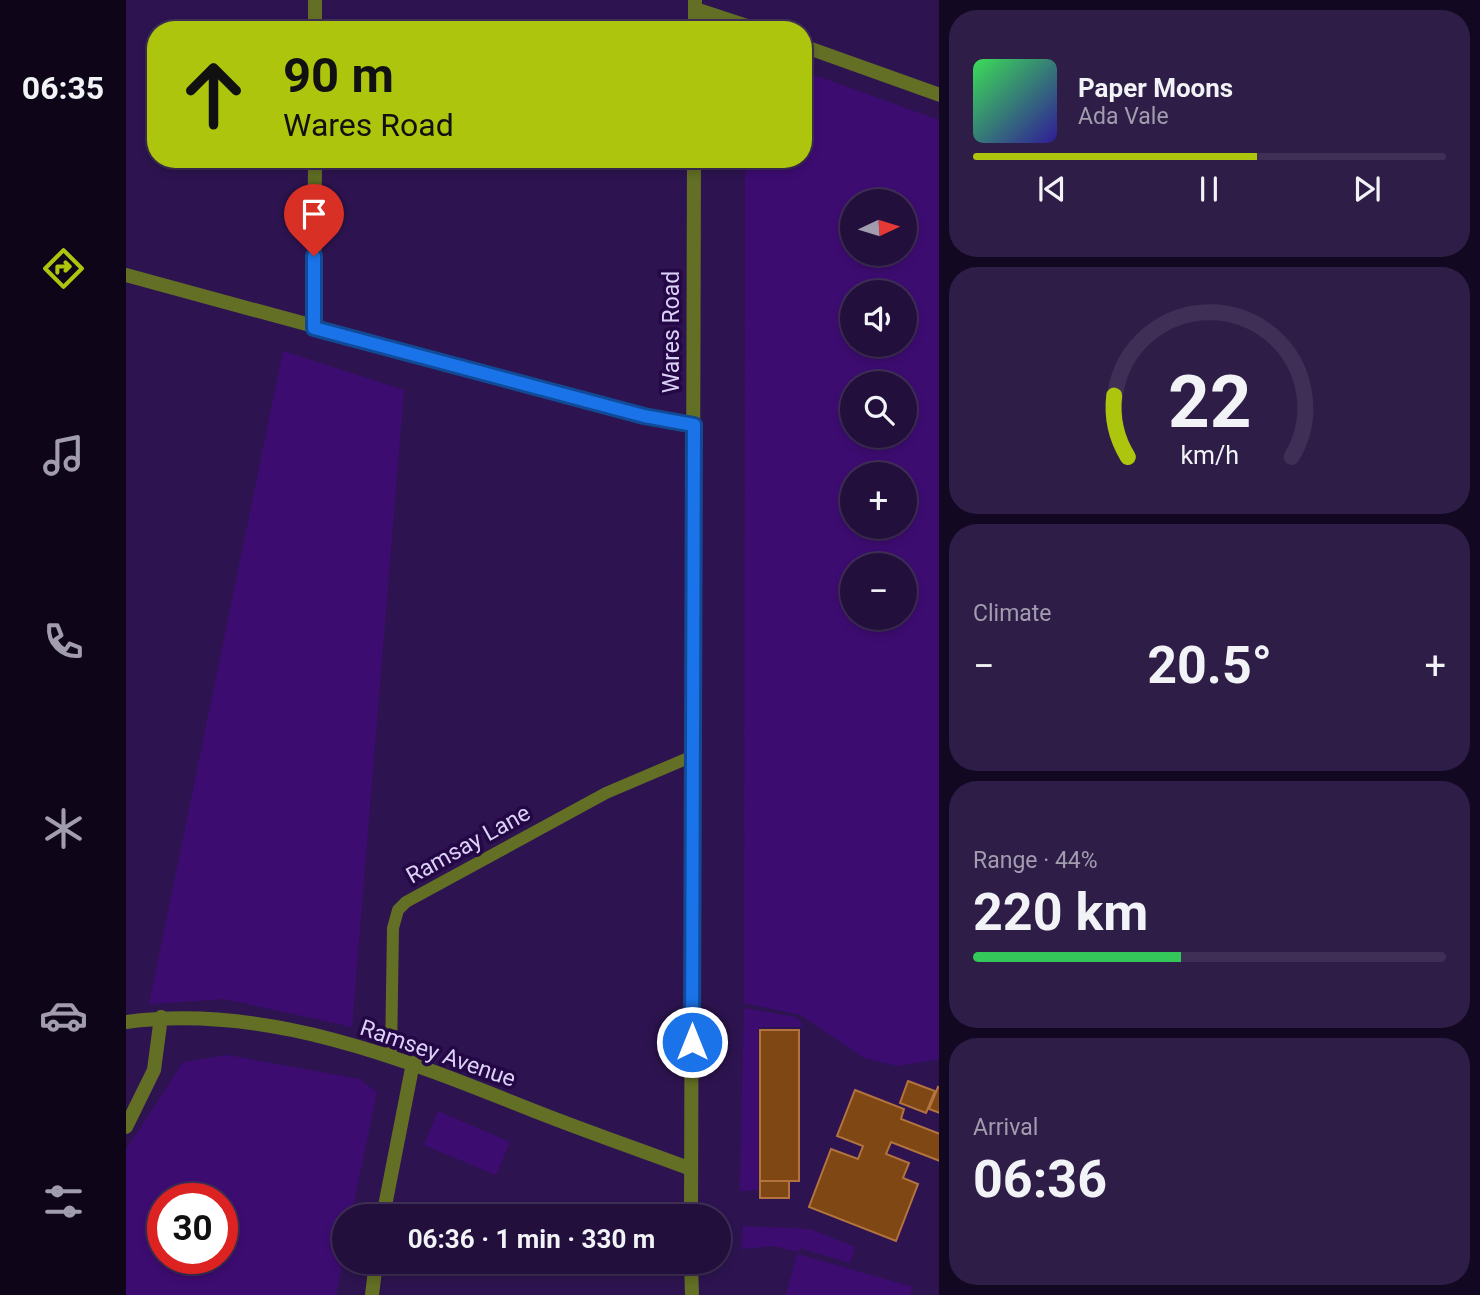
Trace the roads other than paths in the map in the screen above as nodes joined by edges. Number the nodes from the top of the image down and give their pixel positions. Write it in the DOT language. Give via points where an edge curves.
graph roads {
  1 [pos="315,0"];
  2 [pos="695,4"];
  3 [pos="315,21"];
  4 [pos="736,21"];
  5 [pos="812,49"];
  6 [pos="939,95"];
  7 [pos="315,168"];
  8 [pos="694,168"];
  9 [pos="126,275"];
  10 [pos="314,328"];
  11 [pos="694,425"];
  12 [pos="693,756"];
  13 [pos="161,1017"];
  14 [pos="126,1022"];
  15 [pos="391,1056"];
  16 [pos="413,1063"];
  17 [pos="126,1127"];
  18 [pos="691,1169"];
  19 [pos="385,1204"];
  20 [pos="691,1204"];
  21 [pos="375,1274"];
  22 [pos="691,1274"];
  23 [pos="372,1295"];
  24 [pos="692,1295"];
  1 -- 3 [label="street"];
  2 -- 4 [label="street"];
  5 -- 6 [label="street"];
  7 -- 10 [label="street"];
  8 -- 11 [label="street, Wares Road"];
  9 -- 10 [label="street"];
  10 -- 11 [label="street" via="644,416"];
  11 -- 12 [label="street, Wares Road"];
  12 -- 15 [label="lane, Ramsay Lane" via="606,793 406,902 398,910 393,928"];
  12 -- 18 [label="street, Wares Road"];
  13 -- 14 [label="street, Ramsey Avenue"];
  13 -- 15 [label="street, Ramsey Avenue" via="244,1020"];
  13 -- 17 [label="street" via="154,1070"];
  15 -- 16 [label="street, Ramsey Avenue"];
  16 -- 18 [label="street, Ramsey Avenue"];
  16 -- 19 [label="street"];
  18 -- 20 [label="street, Wares Road"];
  21 -- 23 [label="street"];
  22 -- 24 [label="street"];
}
